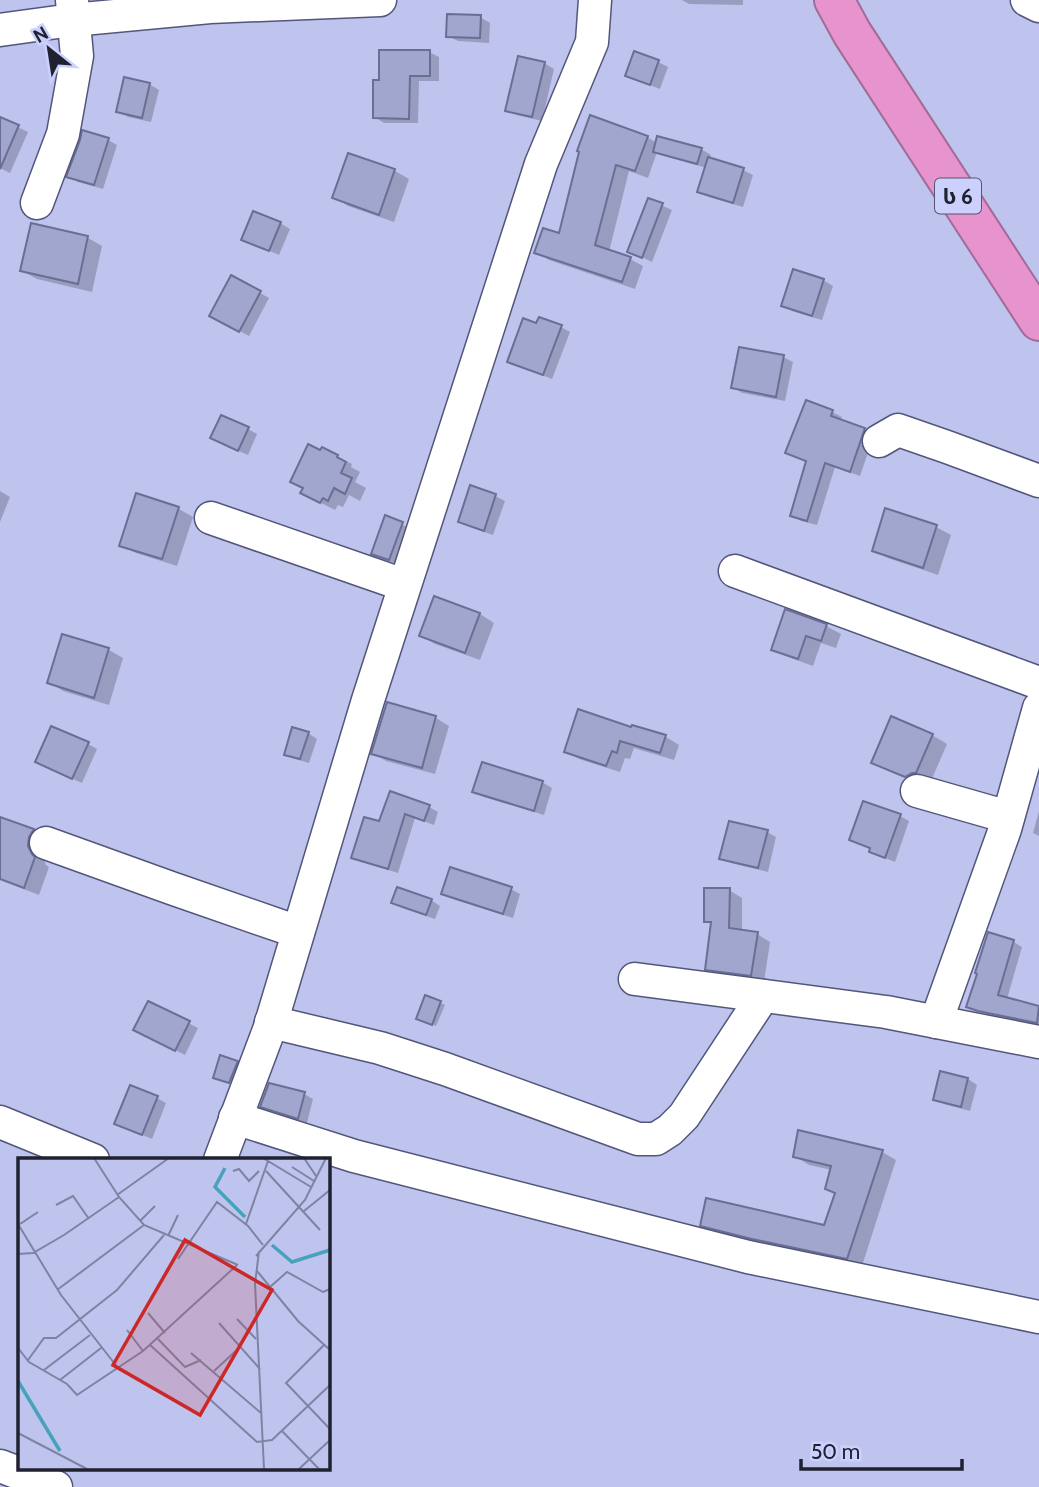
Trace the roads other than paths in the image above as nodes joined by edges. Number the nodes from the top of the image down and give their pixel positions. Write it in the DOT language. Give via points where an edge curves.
graph roads {
  1 [pos="380,0"];
  2 [pos="595,0"];
  3 [pos="817,0"];
  4 [pos="834,0"];
  5 [pos="1027,0"];
  6 [pos="1039,6"];
  7 [pos="72,10"];
  8 [pos="0,30"];
  9 [pos="876,71"];
  10 [pos="37,203"];
  11 [pos="1039,321"];
  12 [pos="879,441"];
  13 [pos="1039,481"];
  14 [pos="211,517"];
  15 [pos="735,571"];
  16 [pos="404,585"];
  17 [pos="1039,683"];
  18 [pos="1039,708"];
  19 [pos="917,791"];
  20 [pos="1008,817"];
  21 [pos="46,843"];
  22 [pos="298,932"];
  23 [pos="635,979"];
  24 [pos="763,996"];
  25 [pos="271,1021"];
  26 [pos="936,1022"];
  27 [pos="1039,1042"];
  28 [pos="236,1118"];
  29 [pos="0,1122"];
  30 [pos="88,1158"];
  31 [pos="221,1158"];
  32 [pos="1039,1317"];
  33 [pos="0,1466"];
  34 [pos="74,1470"];
  35 [pos="56,1487"];
  36 [pos="65,1487"];
  1 -- 7 [label="street"];
  2 -- 16 [label="street" via="592,42 541,164"];
  3 -- 9 [label="highway, ს 6"];
  4 -- 9 [label="highway, ს 6"];
  5 -- 6 [label="street"];
  7 -- 8 [label="street"];
  7 -- 10 [label="street" via="77,57 62,134"];
  9 -- 11 [label="highway, ს 6"];
  12 -- 13 [label="street" via="898,430"];
  14 -- 16 [label="street"];
  15 -- 17 [label="street"];
  16 -- 22 [label="street"];
  18 -- 20 [label="street"];
  19 -- 20 [label="street"];
  20 -- 26 [label="street"];
  21 -- 22 [label="street"];
  22 -- 25 [label="street"];
  23 -- 24 [label="street"];
  24 -- 25 [label="street" via="684,1116 656,1139 638,1139 380,1048"];
  24 -- 26 [label="street"];
  25 -- 28 [label="street"];
  26 -- 27 [label="street"];
  28 -- 31 [label="street"];
  28 -- 32 [label="street" via="354,1156 722,1250"];
  29 -- 30 [label="street"];
  33 -- 35 [label="street"];
  34 -- 36 [label="street"];
}
